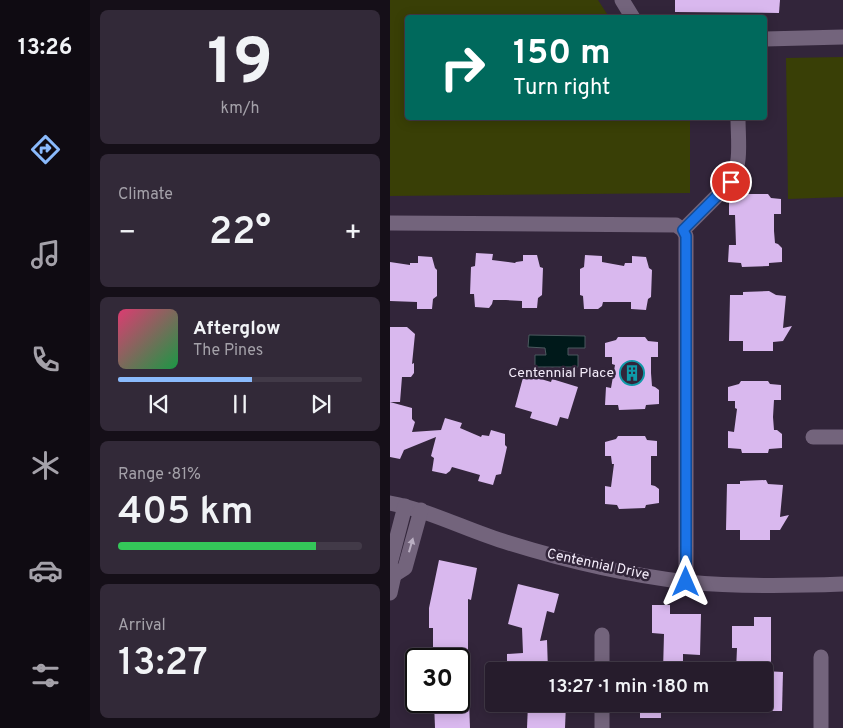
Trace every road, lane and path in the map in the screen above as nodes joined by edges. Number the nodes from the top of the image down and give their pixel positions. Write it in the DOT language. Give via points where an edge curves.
graph roads {
  1 [pos="622,0"];
  2 [pos="631,15"];
  3 [pos="843,37"];
  4 [pos="767,38"];
  5 [pos="738,120"];
  6 [pos="390,223"];
  7 [pos="683,230"];
  8 [pos="813,437"];
  9 [pos="843,437"];
  10 [pos="390,503"];
  11 [pos="405,506"];
  12 [pos="421,510"];
  13 [pos="394,575"];
  14 [pos="686,582"];
  15 [pos="843,584"];
  16 [pos="390,593"];
  17 [pos="602,635"];
  18 [pos="821,657"];
  19 [pos="602,662"];
  20 [pos="602,712"];
  21 [pos="602,728"];
  22 [pos="820,728"];
  1 -- 2 [label="street"];
  3 -- 4 [label="street"];
  5 -- 7 [label="street" via="736,174"];
  6 -- 7 [label="street" via="676,225"];
  7 -- 14 [label="street" via="686,236"];
  8 -- 9 [label="street"];
  10 -- 11 [label="street, Centennial Drive"];
  11 -- 12 [label="street, Centennial Drive"];
  11 -- 13 [label="street" via="390,564"];
  13 -- 12 [label="street, one-way" via="405,568"];
  12 -- 14 [label="street, Centennial Drive" via="507,543 621,572"];
  13 -- 16 [label="street"];
  14 -- 15 [label="street, Centennial Drive" via="793,586"];
  17 -- 19 [label="street"];
  18 -- 22 [label="street"];
  20 -- 21 [label="street"];
}
